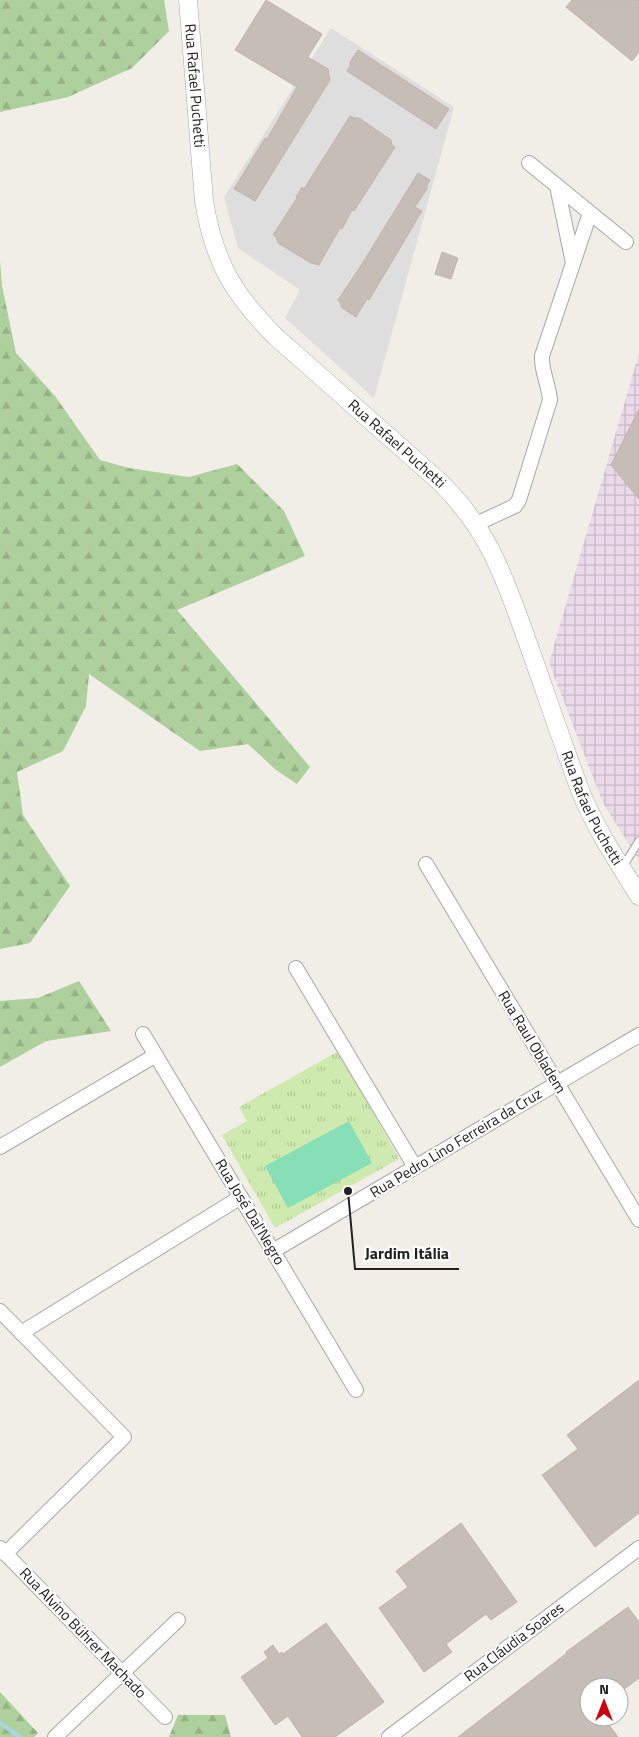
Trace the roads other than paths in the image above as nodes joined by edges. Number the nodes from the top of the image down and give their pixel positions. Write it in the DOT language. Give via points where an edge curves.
graph roads {
  1 [pos="188,0"];
  2 [pos="530,163"];
  3 [pos="557,186"];
  4 [pos="590,213"];
  5 [pos="626,242"];
  6 [pos="573,264"];
  7 [pos="476,524"];
  8 [pos="639,841"];
  9 [pos="426,864"];
  10 [pos="622,869"];
  11 [pos="639,896"];
  12 [pos="296,968"];
  13 [pos="143,1034"];
  14 [pos="639,1035"];
  15 [pos="156,1056"];
  16 [pos="557,1083"];
  17 [pos="0,1147"];
  18 [pos="415,1167"];
  19 [pos="241,1197"];
  20 [pos="639,1220"];
  21 [pos="273,1251"];
  22 [pos="0,1311"];
  23 [pos="21,1332"];
  24 [pos="356,1390"];
  25 [pos="639,1548"];
  26 [pos="3,1551"];
  27 [pos="178,1620"];
  28 [pos="122,1673"];
  29 [pos="165,1718"];
  30 [pos="55,1737"];
  31 [pos="389,1737"];
  1 -- 7 [label="street, Rua Rafael Puchetti" via="208,226 239,297 276,337 439,481"];
  2 -- 3 [label="street"];
  3 -- 4 [label="street"];
  3 -- 6 [label="street"];
  4 -- 5 [label="street"];
  4 -- 6 [label="street"];
  6 -- 7 [label="street" via="542,356 550,400 519,500 515,506"];
  7 -- 10 [label="street, Rua Rafael Puchetti" via="508,589 581,791"];
  8 -- 10 [label="lane"];
  9 -- 16 [label="street, Rua Raul Obladem"];
  10 -- 11 [label="street, Rua Rafael Puchetti"];
  12 -- 18 [label="street"];
  13 -- 15 [label="street, Rua José Dal'Negro"];
  14 -- 16 [label="street, Rua Pedro Lino Ferreira da Cruz"];
  15 -- 17 [label="street"];
  15 -- 19 [label="street, Rua José Dal'Negro"];
  16 -- 18 [label="street, Rua Pedro Lino Ferreira da Cruz"];
  16 -- 20 [label="street, Rua Raul Obladem"];
  18 -- 21 [label="street, Rua Pedro Lino Ferreira da Cruz"];
  19 -- 21 [label="street, Rua José Dal'Negro"];
  19 -- 23 [label="street"];
  21 -- 24 [label="street, Rua José Dal'Negro"];
  22 -- 23 [label="street"];
  23 -- 26 [label="street" via="124,1437"];
  25 -- 31 [label="street, Rua Cláudia Soares"];
  26 -- 28 [label="street, Rua Alvino Bührer Machado"];
  27 -- 28 [label="street"];
  28 -- 29 [label="street, Rua Alvino Bührer Machado"];
  28 -- 30 [label="street"];
}
